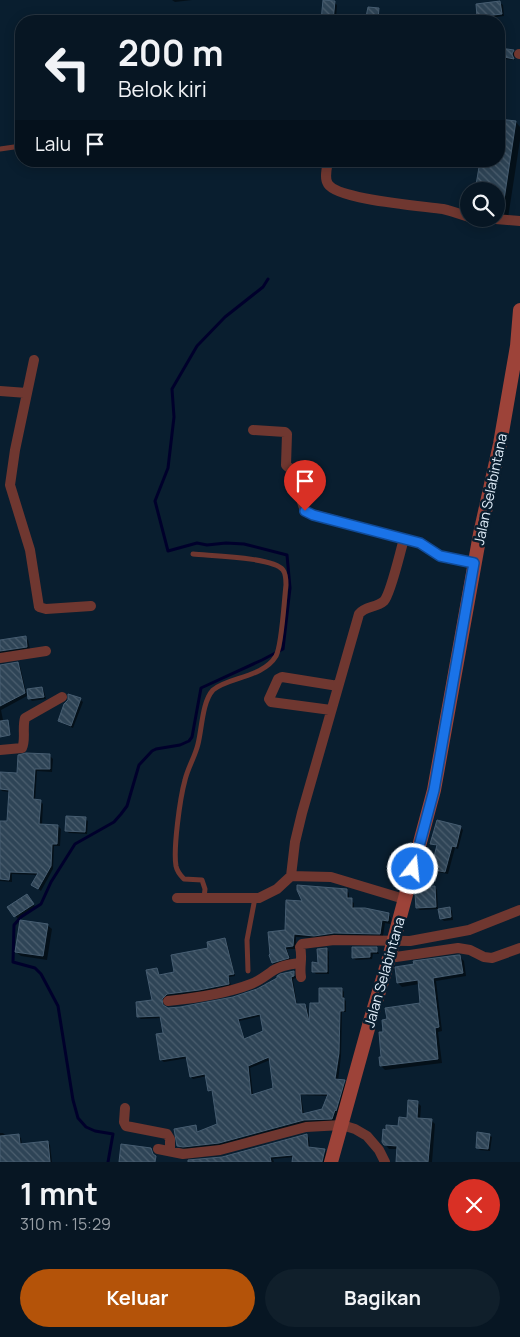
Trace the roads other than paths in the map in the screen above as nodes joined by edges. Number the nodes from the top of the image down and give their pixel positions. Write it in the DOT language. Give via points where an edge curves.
graph roads {
  1 [pos="15,147"];
  2 [pos="0,149"];
  3 [pos="327,167"];
  4 [pos="460,213"];
  5 [pos="505,220"];
  6 [pos="520,222"];
  7 [pos="520,310"];
  8 [pos="34,360"];
  9 [pos="0,391"];
  10 [pos="27,393"];
  11 [pos="253,430"];
  12 [pos="404,539"];
  13 [pos="193,554"];
  14 [pos="474,563"];
  15 [pos="91,606"];
  16 [pos="46,651"];
  17 [pos="0,658"];
  18 [pos="338,686"];
  19 [pos="62,696"];
  20 [pos="331,710"];
  21 [pos="0,750"];
  22 [pos="291,876"];
  23 [pos="177,898"];
  24 [pos="204,898"];
  25 [pos="255,898"];
  26 [pos="404,899"];
  27 [pos="520,910"];
  28 [pos="394,942"];
  29 [pos="520,948"];
  30 [pos="390,958"];
  31 [pos="300,963"];
  32 [pos="248,971"];
  33 [pos="301,977"];
  34 [pos="168,1001"];
  35 [pos="125,1108"];
  36 [pos="342,1125"];
  37 [pos="158,1149"];
  38 [pos="170,1150"];
  39 [pos="331,1162"];
  40 [pos="385,1162"];
  1 -- 2 [label="lane"];
  3 -- 4 [label="street" via="327,183 348,194"];
  5 -- 6 [label="street"];
  7 -- 14 [label="street, Jalan Selabintana" via="500,444"];
  8 -- 10 [label="street"];
  9 -- 10 [label="street"];
  10 -- 15 [label="street" via="10,485 30,550 38,606 43,609"];
  11 -- 12 [label="street" via="287,434 286,465 303,476 305,511"];
  12 -- 14 [label="street" via="420,543 440,556"];
  12 -- 18 [label="street" via="385,599 359,614"];
  13 -- 24 [label="lane" via="263,561 283,570 286,576 276,657 254,674 212,691 184,782 174,851 176,868 184,879 202,880"];
  14 -- 26 [label="street, Jalan Selabintana" via="434,790"];
  16 -- 17 [label="street"];
  18 -- 20 [label="street"];
  18 -- 20 [label="street" via="282,677 269,699 271,702"];
  19 -- 21 [label="street" via="25,718 22,748"];
  20 -- 22 [label="street" via="295,842"];
  22 -- 25 [label="street" via="271,893"];
  22 -- 26 [label="street" via="331,877"];
  23 -- 24 [label="street"];
  24 -- 25 [label="street"];
  25 -- 32 [label="lane" via="247,940"];
  26 -- 28 [label="street, Jalan Selabintana"];
  27 -- 28 [label="street" via="469,930"];
  28 -- 30 [label="street, Jalan Selabintana"];
  28 -- 31 [label="street" via="364,939 302,944"];
  29 -- 30 [label="street" via="492,958 458,948"];
  30 -- 36 [label="street, Jalan Selabintana" via="370,1018"];
  31 -- 33 [label="street"];
  31 -- 34 [label="street" via="275,970 255,983 212,996"];
  35 -- 38 [label="street" via="126,1126 167,1134"];
  36 -- 38 [label="street" via="306,1127 220,1150 183,1154"];
  36 -- 39 [label="street, Jalan Selabintana"];
  36 -- 40 [label="street" via="367,1136"];
  37 -- 38 [label="street"];
}
